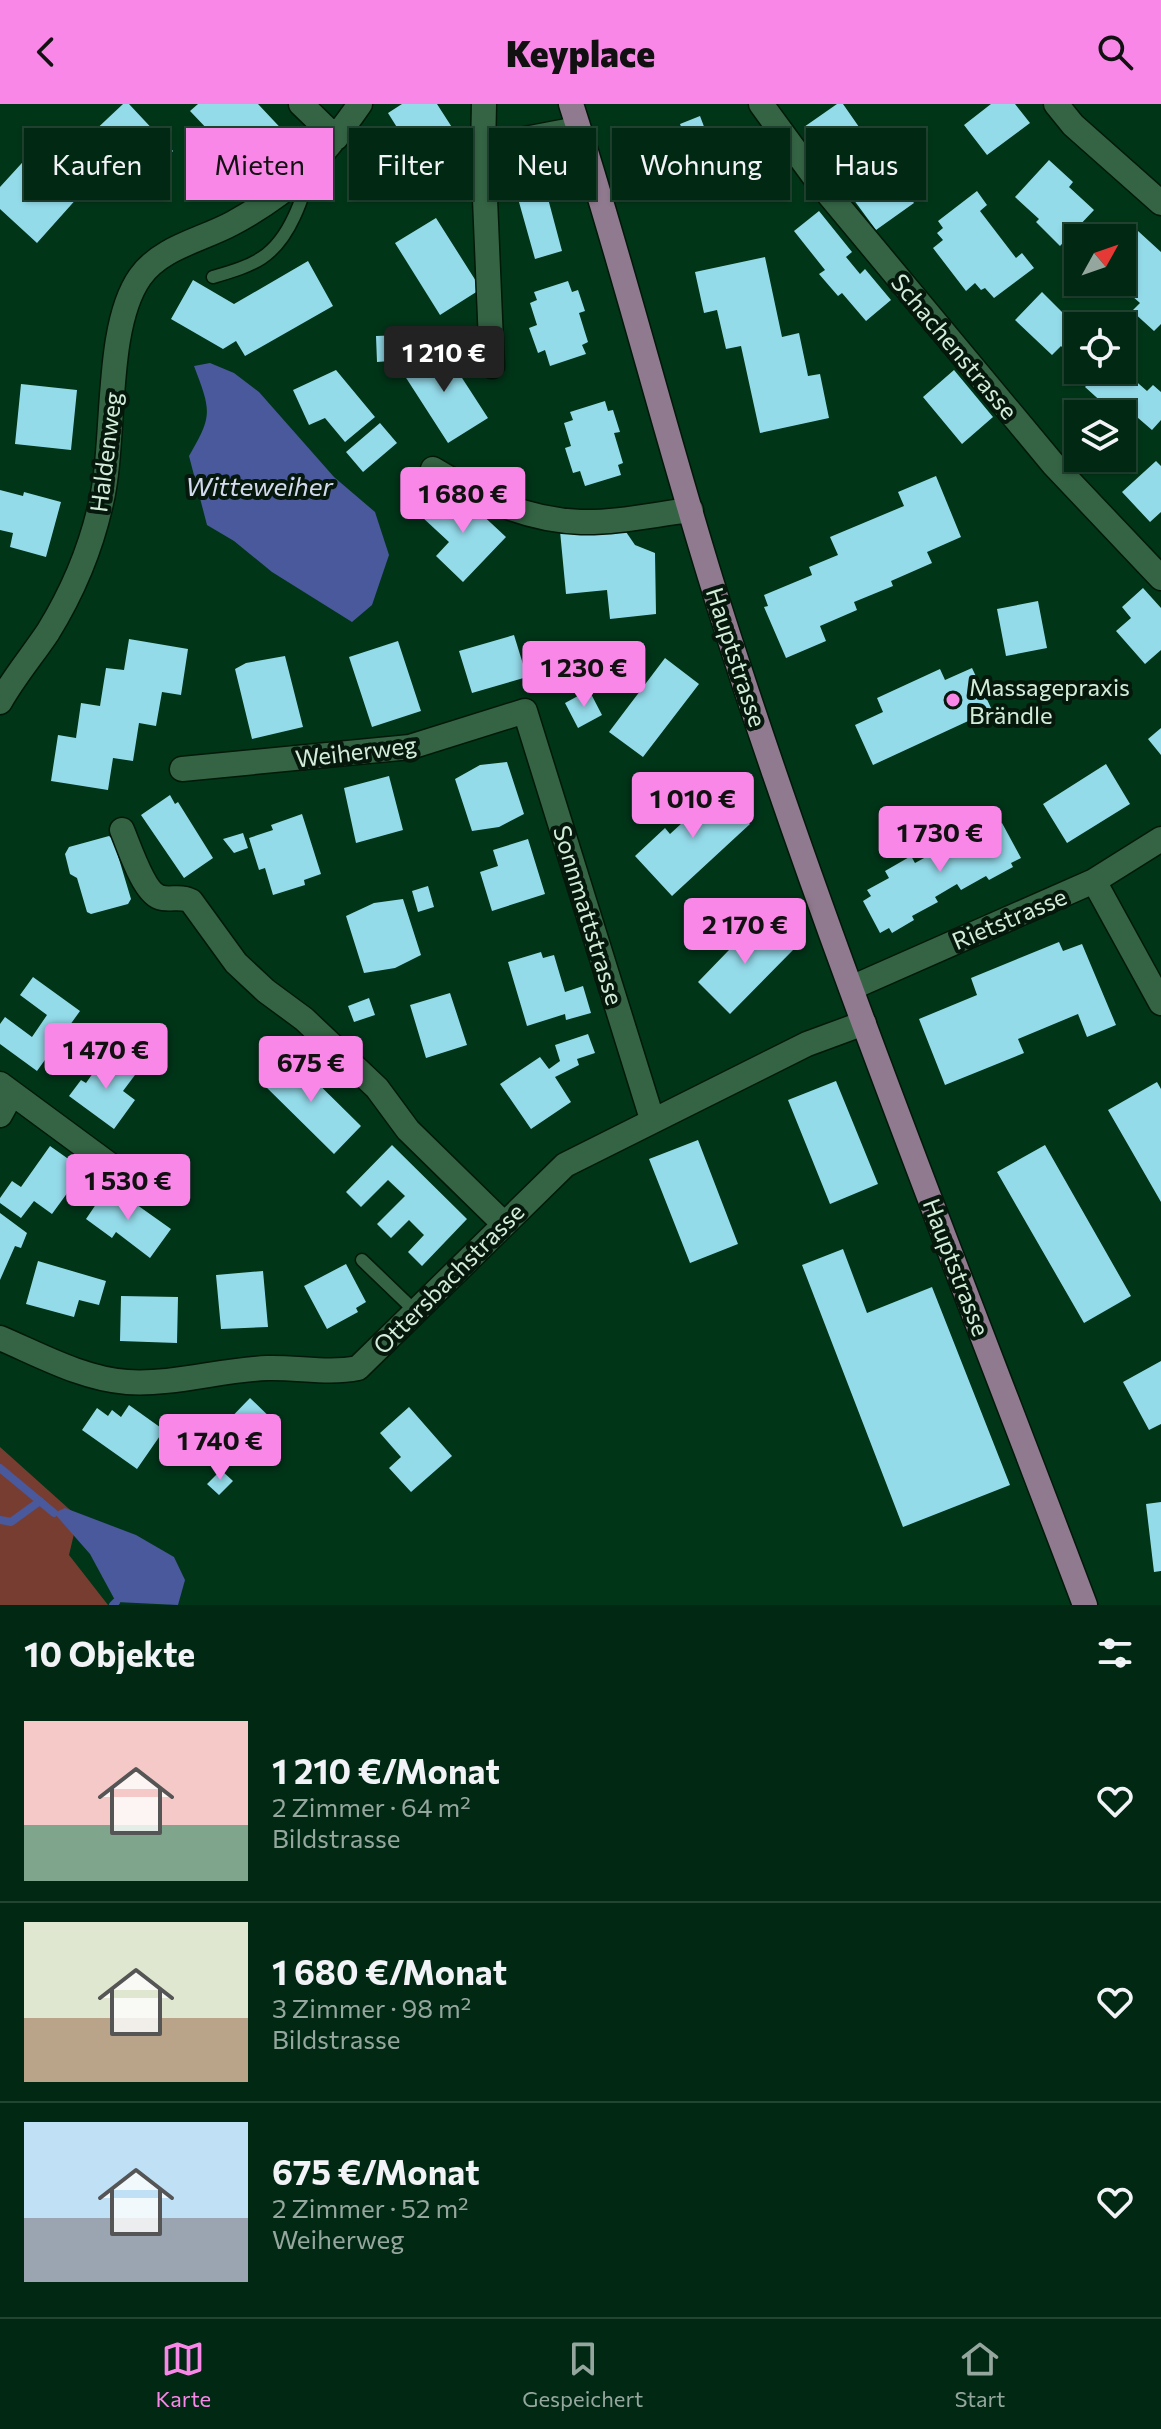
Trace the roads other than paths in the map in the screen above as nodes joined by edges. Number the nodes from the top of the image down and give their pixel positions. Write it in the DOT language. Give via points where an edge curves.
graph roads {
  1 [pos="301,104"];
  2 [pos="360,104"];
  3 [pos="484,104"];
  4 [pos="761,104"];
  5 [pos="1056,104"];
  6 [pos="574,114"];
  7 [pos="336,138"];
  8 [pos="333,141"];
  9 [pos="483,141"];
  10 [pos="268,200"];
  11 [pos="302,200"];
  12 [pos="1161,203"];
  13 [pos="213,277"];
  14 [pos="492,366"];
  15 [pos="433,469"];
  16 [pos="691,510"];
  17 [pos="1161,578"];
  18 [pos="0,702"];
  19 [pos="525,711"];
  20 [pos="182,769"];
  21 [pos="122,830"];
  22 [pos="1161,839"];
  23 [pos="1094,881"];
  24 [pos="851,988"];
  25 [pos="1161,1003"];
  26 [pos="864,1023"];
  27 [pos="6,1089"];
  28 [pos="0,1115"];
  29 [pos="652,1119"];
  30 [pos="118,1171"];
  31 [pos="503,1223"];
  32 [pos="362,1260"];
  33 [pos="415,1311"];
  34 [pos="0,1338"];
  35 [pos="1085,1605"];
  1 -- 7 [label="street"];
  2 -- 7 [label="street, Haldenweg"];
  3 -- 9 [label="street"];
  4 -- 17 [label="street, Schachenstrasse" via="816,179 1054,465"];
  5 -- 12 [label="street"];
  6 -- 9 [label="lane"];
  6 -- 16 [label="main road, Hauptstrasse"];
  7 -- 8 [label="street, Haldenweg"];
  9 -- 14 [label="street"];
  10 -- 18 [label="street, Haldenweg" via="153,263 141,275 126,304 102,500 93,533 69,595"];
  11 -- 13 [label="lane" via="279,246 248,267"];
  15 -- 16 [label="street" via="484,500 582,522"];
  16 -- 24 [label="main road, Hauptstrasse"];
  19 -- 20 [label="street, Weiherweg" via="410,747"];
  19 -- 29 [label="street, Sonnmattstrasse"];
  21 -- 31 [label="street" via="152,892 191,901 236,963 377,1088 408,1130"];
  22 -- 23 [label="street, Rietstrasse"];
  23 -- 24 [label="street, Rietstrasse"];
  23 -- 25 [label="street"];
  24 -- 26 [label="main road, Hauptstrasse"];
  26 -- 29 [label="street, Ottersbachstrasse" via="807,1044"];
  26 -- 35 [label="main road, Hauptstrasse"];
  27 -- 28 [label="street"];
  27 -- 30 [label="street"];
  29 -- 31 [label="street, Ottersbachstrasse" via="565,1165"];
  31 -- 33 [label="street, Ottersbachstrasse"];
  32 -- 33 [label="lane"];
  33 -- 34 [label="street, Ottersbachstrasse" via="358,1368 338,1372 265,1368 126,1382 66,1366"];
}
